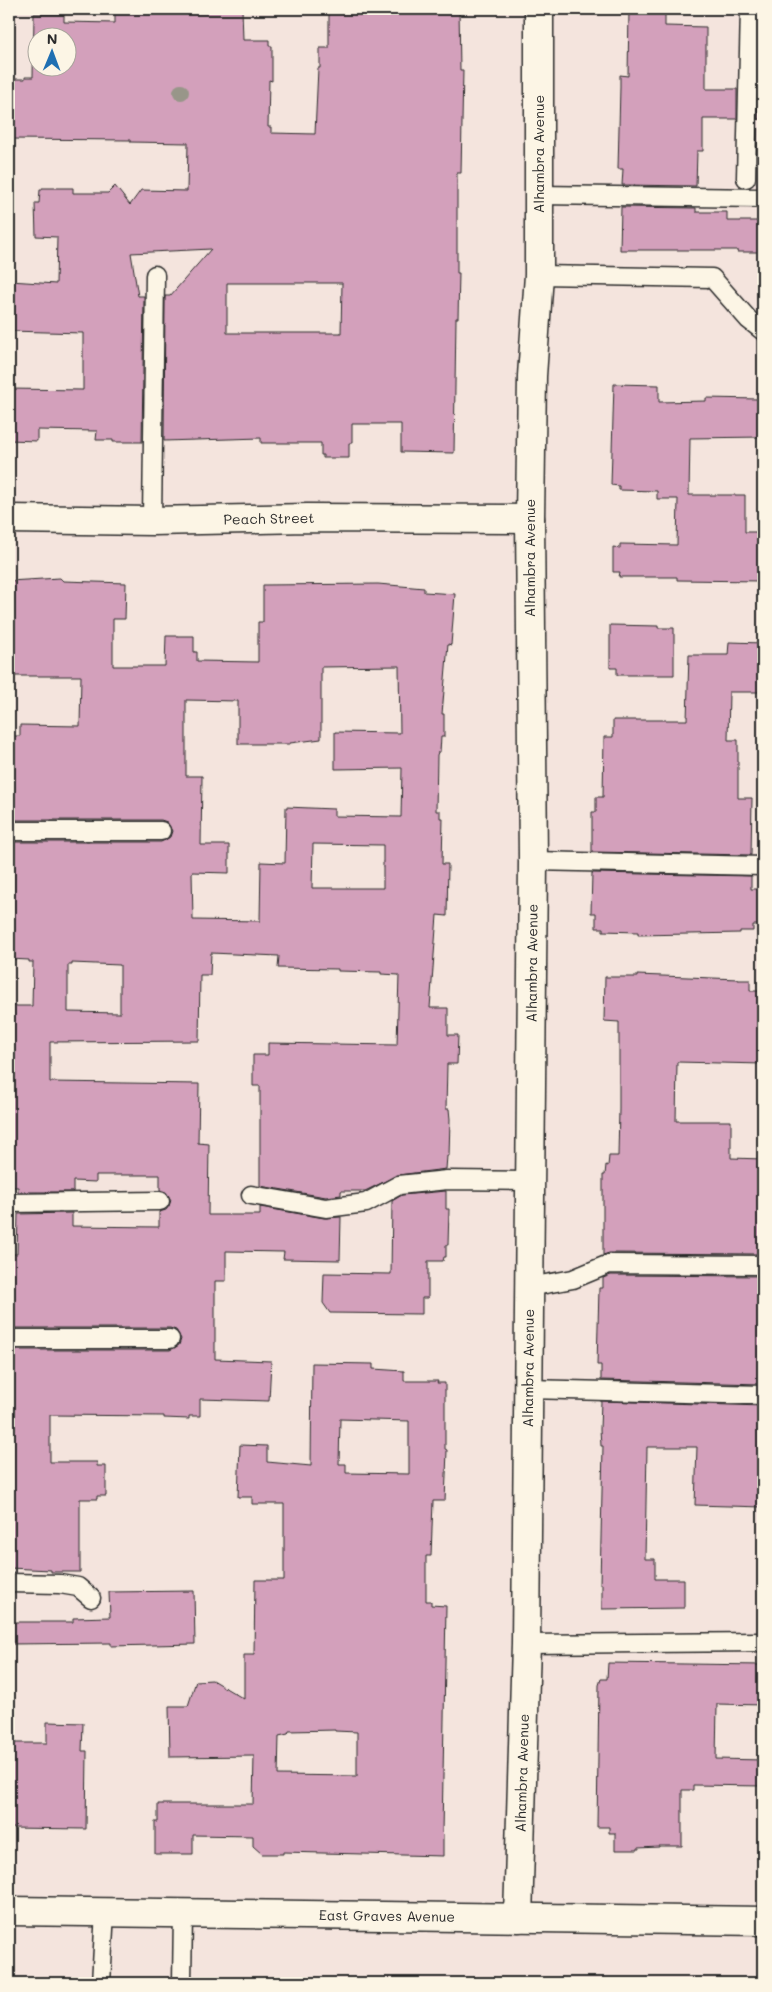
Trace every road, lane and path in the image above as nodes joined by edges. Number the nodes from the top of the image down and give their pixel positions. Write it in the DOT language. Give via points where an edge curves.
graph roads {
  1 [pos="539,9"];
  2 [pos="750,9"];
  3 [pos="746,178"];
  4 [pos="539,195"];
  5 [pos="763,198"];
  6 [pos="155,275"];
  7 [pos="538,275"];
  8 [pos="763,331"];
  9 [pos="9,519"];
  10 [pos="530,519"];
  11 [pos="152,522"];
  12 [pos="9,831"];
  13 [pos="161,831"];
  14 [pos="533,861"];
  15 [pos="763,866"];
  16 [pos="530,1181"];
  17 [pos="251,1195"];
  18 [pos="160,1201"];
  19 [pos="9,1203"];
  20 [pos="763,1265"];
  21 [pos="529,1287"];
  22 [pos="9,1339"];
  23 [pos="170,1339"];
  24 [pos="528,1388"];
  25 [pos="763,1395"];
  26 [pos="9,1583"];
  27 [pos="91,1598"];
  28 [pos="763,1642"];
  29 [pos="526,1644"];
  30 [pos="9,1911"];
  31 [pos="105,1911"];
  32 [pos="183,1913"];
  33 [pos="518,1918"];
  34 [pos="763,1921"];
  35 [pos="102,1983"];
  36 [pos="182,1983"];
  1 -- 4 [label="street, Alhambra Avenue"];
  2 -- 3 [label="lane"];
  4 -- 5 [label="lane"];
  4 -- 7 [label="street, Alhambra Avenue"];
  6 -- 11 [label="lane"];
  7 -- 8 [label="lane" via="712,278"];
  7 -- 10 [label="street, Alhambra Avenue" via="532,376"];
  9 -- 11 [label="street, Peach Street"];
  10 -- 11 [label="street, Peach Street" via="307,518"];
  10 -- 14 [label="street, Alhambra Avenue"];
  12 -- 13 [label="lane"];
  14 -- 15 [label="lane"];
  14 -- 16 [label="street, Alhambra Avenue"];
  16 -- 17 [label="lane" via="447,1180 400,1185 366,1203 326,1208"];
  16 -- 21 [label="street, Alhambra Avenue"];
  18 -- 19 [label="lane"];
  20 -- 21 [label="lane" via="609,1264 573,1279"];
  21 -- 24 [label="street, Alhambra Avenue"];
  22 -- 23 [label="lane"];
  24 -- 25 [label="lane"];
  24 -- 29 [label="street, Alhambra Avenue"];
  26 -- 27 [label="lane" via="78,1587"];
  28 -- 29 [label="lane"];
  29 -- 33 [label="street, Alhambra Avenue"];
  30 -- 31 [label="street, East Graves Avenue"];
  31 -- 32 [label="street, East Graves Avenue"];
  31 -- 35 [label="lane"];
  32 -- 33 [label="street, East Graves Avenue"];
  32 -- 36 [label="lane"];
  33 -- 34 [label="street, East Graves Avenue"];
}
